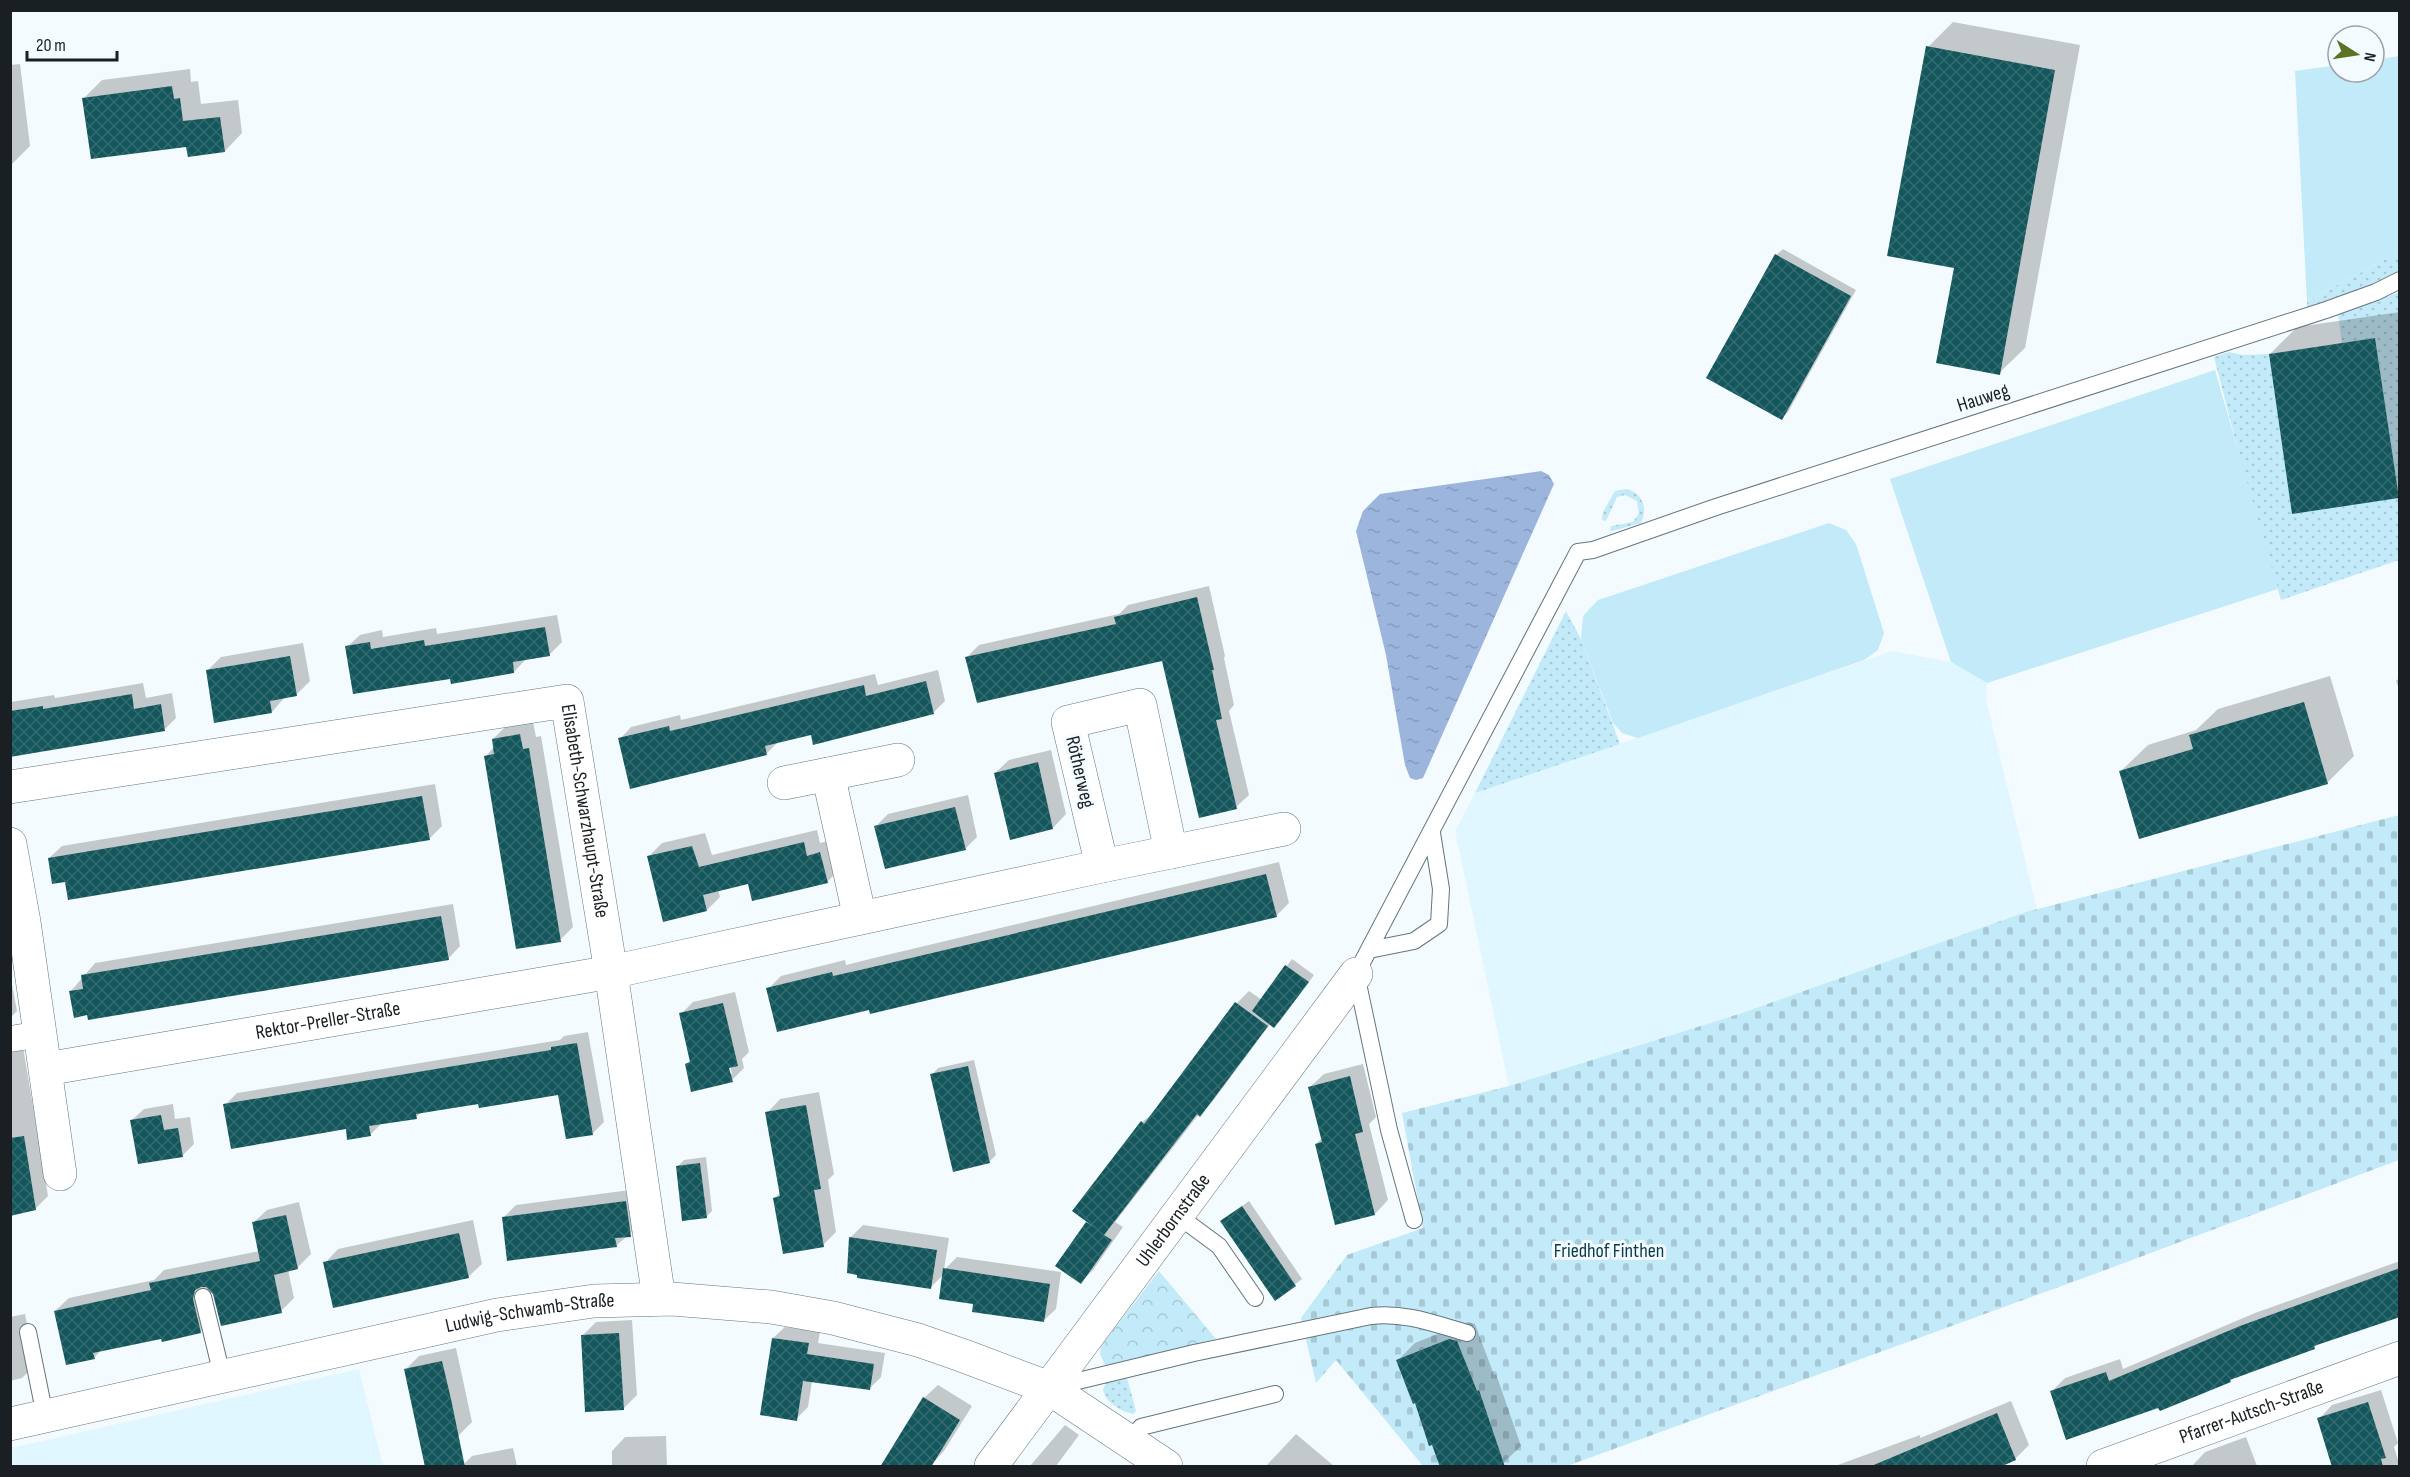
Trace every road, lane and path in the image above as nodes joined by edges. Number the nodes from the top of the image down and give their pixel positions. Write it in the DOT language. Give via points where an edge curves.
graph roads {
  1 [pos="2400,280"];
  2 [pos="898,760"];
  3 [pos="828,774"];
  4 [pos="784,783"];
  5 [pos="10,787"];
  6 [pos="1284,829"];
  7 [pos="1432,833"];
  8 [pos="10,844"];
  9 [pos="1171,852"];
  10 [pos="1102,866"];
  11 [pos="860,918"];
  12 [pos="1362,962"];
  13 [pos="611,972"];
  14 [pos="26,1037"];
  15 [pos="46,1069"];
  16 [pos="60,1174"];
  17 [pos="1177,1215"];
  18 [pos="1414,1220"];
  19 [pos="203,1297"];
  20 [pos="1255,1298"];
  21 [pos="659,1299"];
  22 [pos="28,1332"];
  23 [pos="1467,1333"];
  24 [pos="2400,1358"];
  25 [pos="222,1375"];
  26 [pos="1050,1388"];
  27 [pos="1275,1394"];
  28 [pos="45,1416"];
  29 [pos="10,1424"];
  30 [pos="1131,1442"];
  31 [pos="2110,1465"];
  32 [pos="991,1467"];
  33 [pos="1166,1467"];
  1 -- 7 [label="lane, Hauweg" via="2336,306 1578,552"];
  2 -- 3 [label="street"];
  3 -- 4 [label="street"];
  3 -- 11 [label="street"];
  5 -- 13 [label="street, Elisabeth-Schwarzhaupt-Straße" via="567,701"];
  6 -- 9 [label="street"];
  7 -- 12 [label="lane"];
  7 -- 12 [label="lane" via="1441,889 1439,924 1414,941"];
  8 -- 14 [label="street"];
  9 -- 10 [label="street"];
  9 -- 10 [label="street, Rötherweg" via="1140,705 1068,722"];
  10 -- 11 [label="street"];
  11 -- 13 [label="street"];
  12 -- 17 [label="street, Uhlerbornstraße"];
  12 -- 18 [label="lane" via="1389,1130"];
  13 -- 15 [label="street, Rektor-Preller-Straße"];
  13 -- 21 [label="street, Elisabeth-Schwarzhaupt-Straße"];
  14 -- 15 [label="street"];
  15 -- 16 [label="street"];
  17 -- 20 [label="lane" via="1219,1246"];
  17 -- 26 [label="street, Uhlerbornstraße"];
  19 -- 25 [label="lane"];
  21 -- 25 [label="street, Ludwig-Schwamb-Straße" via="594,1301 497,1315"];
  21 -- 26 [label="street, Ludwig-Schwamb-Straße" via="771,1307 833,1318 918,1340"];
  22 -- 28 [label="lane"];
  23 -- 26 [label="lane" via="1409,1316 1371,1316"];
  24 -- 31 [label="street, Pfarrer-Autsch-Straße"];
  25 -- 28 [label="street, Ludwig-Schwamb-Straße"];
  26 -- 30 [label="street, Ludwig-Schwamb-Straße"];
  26 -- 32 [label="street, Uhlerbornstraße"];
  27 -- 30 [label="lane" via="1141,1427"];
  28 -- 29 [label="street, Ludwig-Schwamb-Straße"];
  30 -- 33 [label="street, Ludwig-Schwamb-Straße"];
}
